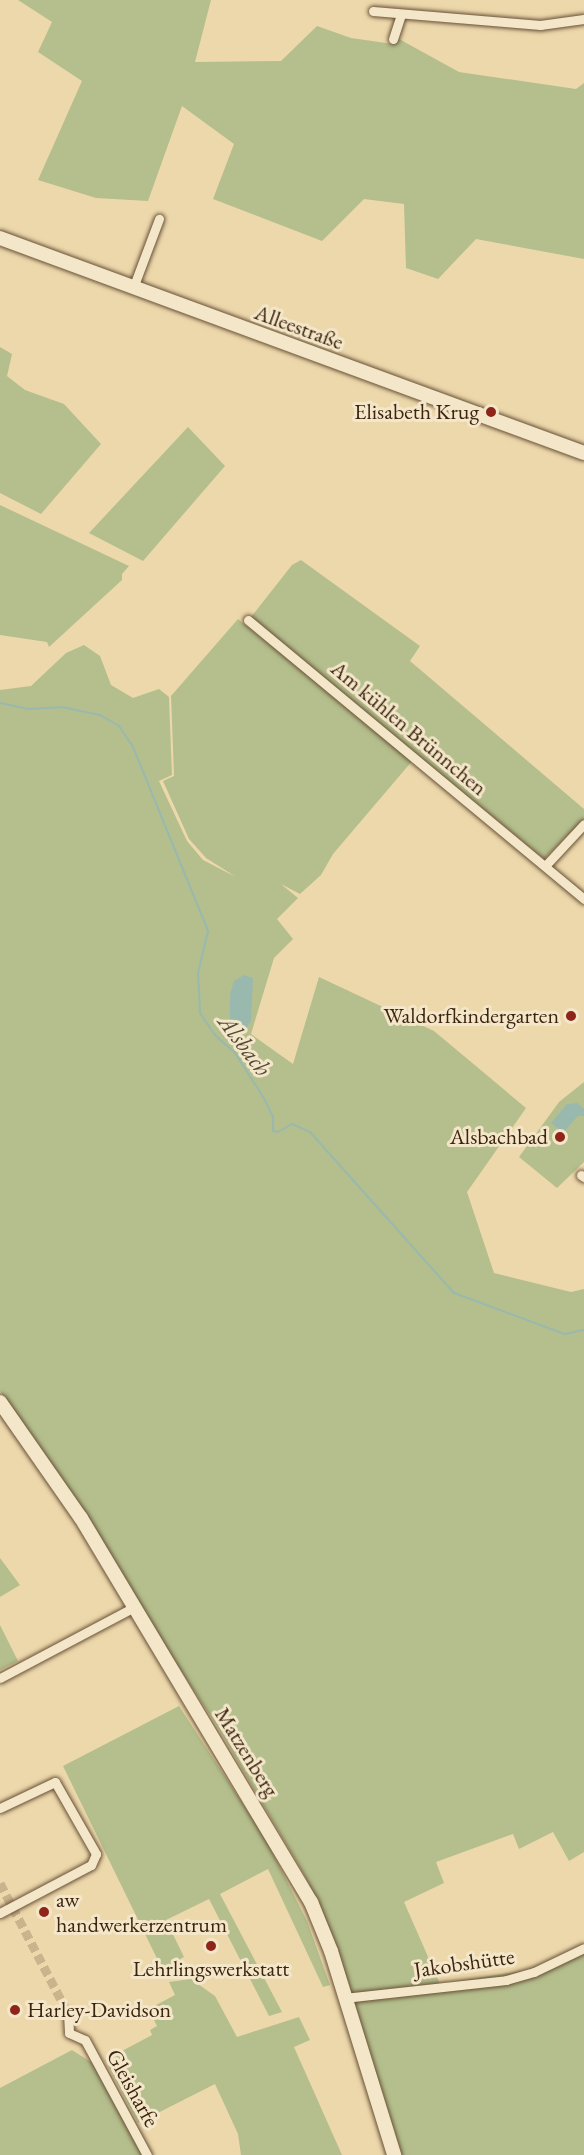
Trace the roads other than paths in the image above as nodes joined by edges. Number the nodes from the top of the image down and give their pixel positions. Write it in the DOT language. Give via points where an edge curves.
graph roads {
  1 [pos="373,11"];
  2 [pos="401,14"];
  3 [pos="584,19"];
  4 [pos="393,39"];
  5 [pos="159,219"];
  6 [pos="0,238"];
  7 [pos="134,288"];
  8 [pos="584,453"];
  9 [pos="248,620"];
  10 [pos="584,824"];
  11 [pos="544,866"];
  12 [pos="584,898"];
  13 [pos="0,1402"];
  14 [pos="132,1608"];
  15 [pos="0,1678"];
  16 [pos="0,1808"];
  17 [pos="0,1913"];
  18 [pos="584,1948"];
  19 [pos="344,1998"];
  20 [pos="68,2013"];
  21 [pos="147,2155"];
  22 [pos="393,2155"];
  1 -- 2 [label="street"];
  2 -- 3 [label="street" via="540,25"];
  2 -- 4 [label="street"];
  5 -- 7 [label="street"];
  6 -- 7 [label="street, Alleestraße"];
  7 -- 8 [label="street, Alleestraße"];
  9 -- 11 [label="street, Am kühlen Brünnchen"];
  10 -- 11 [label="street"];
  11 -- 12 [label="street, Am kühlen Brünnchen"];
  13 -- 14 [label="street, Matzenberg" via="81,1518"];
  14 -- 15 [label="street"];
  14 -- 19 [label="street, Matzenberg" via="311,1902"];
  16 -- 17 [label="street" via="55,1782 96,1854 91,1865"];
  18 -- 19 [label="street, Jakobshütte" via="534,1972 506,1980"];
  19 -- 22 [label="street, Matzenberg"];
  20 -- 21 [label="street, Gleisharfe" via="69,2033 85,2040"];
}
